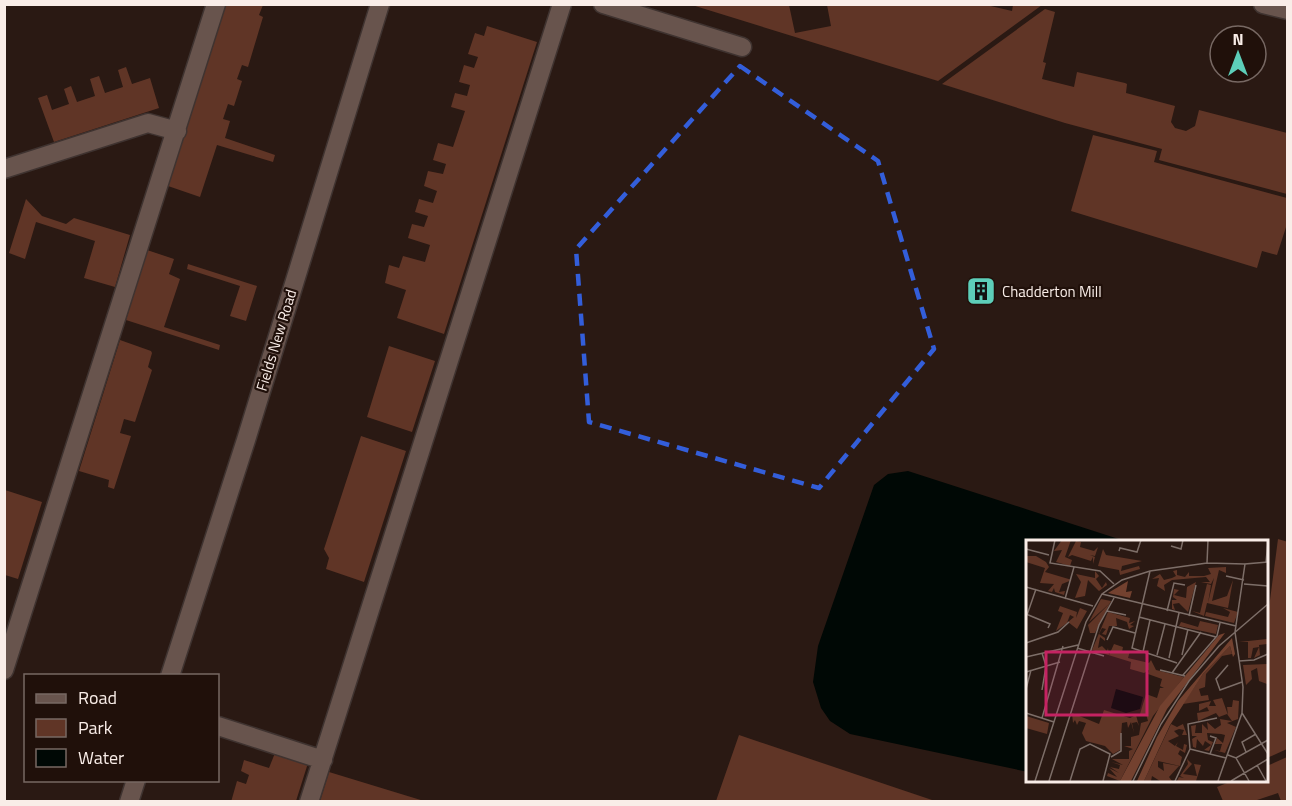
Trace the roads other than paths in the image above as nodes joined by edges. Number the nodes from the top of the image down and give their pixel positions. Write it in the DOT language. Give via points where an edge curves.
graph roads {
  1 [pos="216,4"];
  2 [pos="380,4"];
  3 [pos="562,4"];
  4 [pos="603,4"];
  5 [pos="1263,4"];
  6 [pos="1287,10"];
  7 [pos="742,47"];
  8 [pos="177,131"];
  9 [pos="4,169"];
  10 [pos="4,670"];
  11 [pos="170,674"];
  12 [pos="219,726"];
  13 [pos="323,760"];
  14 [pos="135,782"];
  15 [pos="129,801"];
  16 [pos="309,801"];
  1 -- 8 [label="street"];
  2 -- 11 [label="street, Fields New Road"];
  3 -- 13 [label="street"];
  4 -- 7 [label="street"];
  5 -- 6 [label="street"];
  8 -- 9 [label="street" via="148,123"];
  8 -- 10 [label="street"];
  12 -- 13 [label="street"];
  13 -- 16 [label="street"];
  14 -- 15 [label="street"];
}
